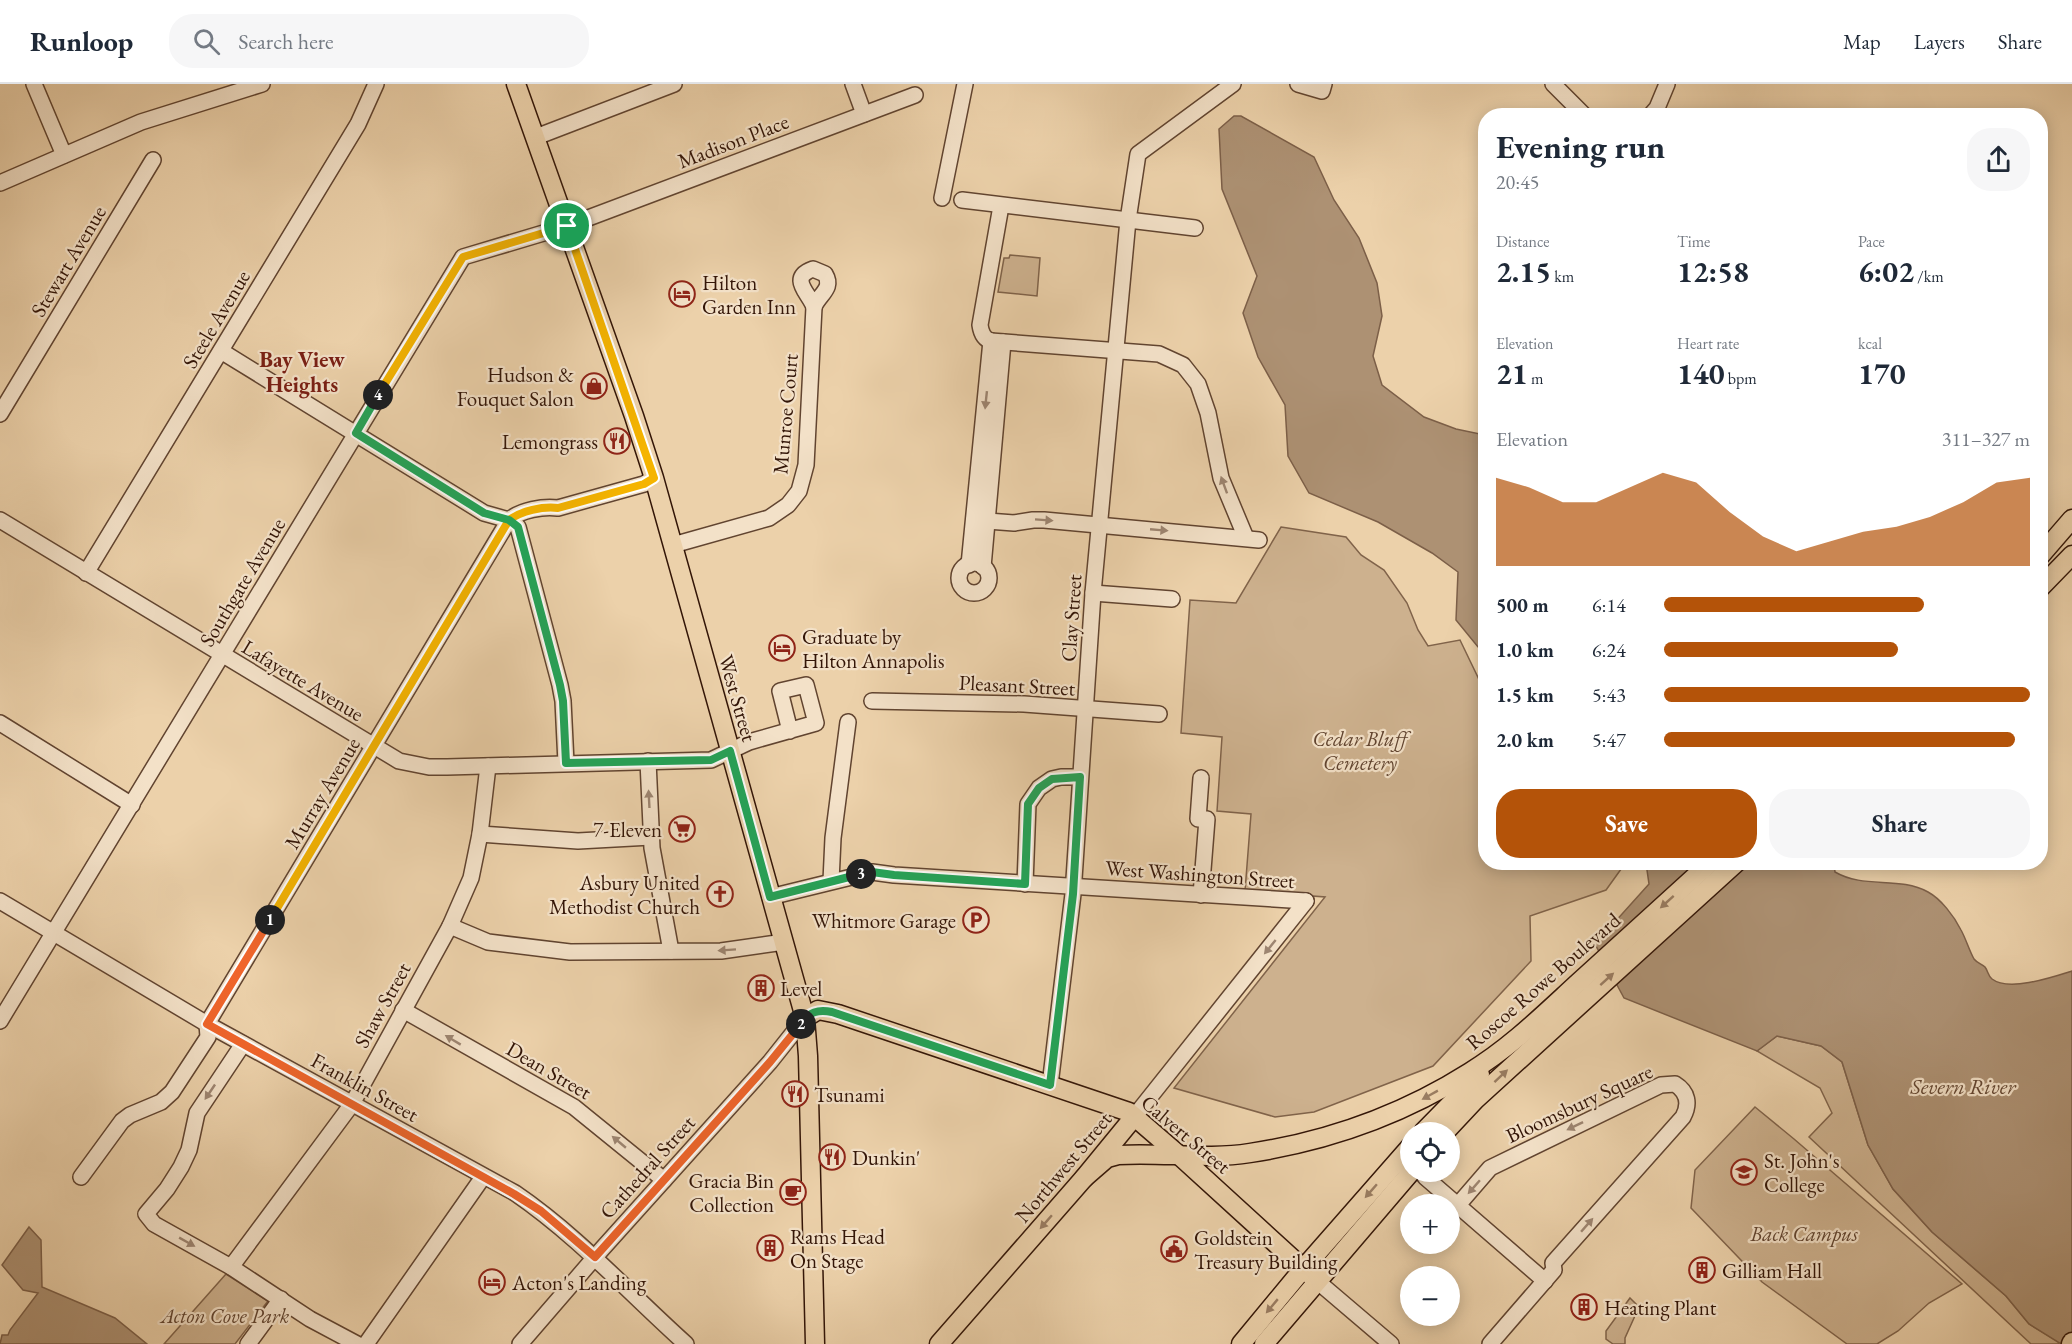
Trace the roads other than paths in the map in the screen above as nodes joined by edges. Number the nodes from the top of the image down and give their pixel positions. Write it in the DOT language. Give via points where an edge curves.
graph roads {
  1 [pos="34,84"];
  2 [pos="262,84"];
  3 [pos="376,84"];
  4 [pos="516,84"];
  5 [pos="674,84"];
  6 [pos="853,84"];
  7 [pos="965,84"];
  8 [pos="1233,84"];
  9 [pos="1298,84"];
  10 [pos="1553,84"];
  11 [pos="1667,84"];
  12 [pos="1323,87"];
  13 [pos="227,89"];
  14 [pos="915,95"];
  15 [pos="1577,108"];
  16 [pos="1657,108"];
  17 [pos="864,114"];
  18 [pos="536,137"];
  19 [pos="64,155"];
  20 [pos="153,160"];
  21 [pos="0,183"];
  22 [pos="942,198"];
  23 [pos="962,200"];
  24 [pos="1001,206"];
  25 [pos="1128,220"];
  26 [pos="567,226"];
  27 [pos="1195,228"];
  28 [pos="814,307"];
  29 [pos="998,342"];
  30 [pos="221,351"];
  31 [pos="1117,351"];
  32 [pos="0,414"];
  33 [pos="356,433"];
  34 [pos="654,478"];
  35 [pos="2072,519"];
  36 [pos="0,520"];
  37 [pos="509,520"];
  38 [pos="980,520"];
  39 [pos="1100,525"];
  40 [pos="673,545"];
  41 [pos="2048,547"];
  42 [pos="2072,555"];
  43 [pos="976,566"];
  44 [pos="86,573"];
  45 [pos="2048,580"];
  46 [pos="1093,592"];
  47 [pos="1172,599"];
  48 [pos="222,655"];
  49 [pos="872,701"];
  50 [pos="1085,709"];
  51 [pos="1159,714"];
  52 [pos="848,722"];
  53 [pos="0,723"];
  54 [pos="790,731"];
  55 [pos="374,747"];
  56 [pos="730,751"];
  57 [pos="648,761"];
  58 [pos="566,763"];
  59 [pos="488,766"];
  60 [pos="1080,777"];
  61 [pos="1201,778"];
  62 [pos="132,805"];
  63 [pos="480,834"];
  64 [pos="651,837"];
  65 [pos="1702,870"];
  66 [pos="1727,870"];
  67 [pos="831,881"];
  68 [pos="1025,884"];
  69 [pos="1074,886"];
  70 [pos="1200,895"];
  71 [pos="770,897"];
  72 [pos="0,901"];
  73 [pos="1306,902"];
  74 [pos="450,926"];
  75 [pos="54,932"];
  76 [pos="784,942"];
  77 [pos="671,951"];
  78 [pos="403,1010"];
  79 [pos="1558,1012"];
  80 [pos="805,1018"];
  81 [pos="0,1021"];
  82 [pos="207,1024"];
  83 [pos="1514,1041"];
  84 [pos="243,1044"];
  85 [pos="1050,1085"];
  86 [pos="352,1104"];
  87 [pos="1134,1117"];
  88 [pos="1432,1122"];
  89 [pos="1454,1122"];
  90 [pos="1180,1156"];
  91 [pos="1400,1158"];
  92 [pos="81,1177"];
  93 [pos="483,1177"];
  94 [pos="1084,1178"];
  95 [pos="664,1180"];
  96 [pos="1410,1182"];
  97 [pos="1428,1182"];
  98 [pos="1444,1194"];
  99 [pos="1460,1203"];
  100 [pos="1460,1207"];
  101 [pos="595,1257"];
  102 [pos="231,1267"];
  103 [pos="1303,1269"];
  104 [pos="1550,1276"];
  105 [pos="1317,1281"];
  106 [pos="281,1299"];
  107 [pos="248,1344"];
  108 [pos="357,1344"];
  109 [pos="366,1344"];
  110 [pos="520,1344"];
  111 [pos="686,1344"];
  112 [pos="815,1344"];
  113 [pos="939,1344"];
  114 [pos="1241,1344"];
  115 [pos="1264,1344"];
  116 [pos="1391,1344"];
  117 [pos="1490,1344"];
  1 -- 19 [label="street"];
  2 -- 13 [label="street"];
  3 -- 30 [label="street, Steele Avenue" via="358,124"];
  4 -- 18 [label="main road, West Street"];
  5 -- 18 [label="street"];
  6 -- 17 [label="street"];
  7 -- 22 [label="street"];
  8 -- 25 [label="street, Clay Street" via="1138,154"];
  9 -- 12 [label="street"];
  10 -- 15 [label="street"];
  11 -- 16 [label="street"];
  13 -- 19 [label="street"];
  14 -- 17 [label="street, Madison Place"];
  17 -- 26 [label="street, Madison Place"];
  18 -- 26 [label="main road, West Street"];
  19 -- 21 [label="street"];
  20 -- 32 [label="street, Stewart Avenue"];
  23 -- 24 [label="street"];
  24 -- 25 [label="street"];
  24 -- 29 [label="street" via="980,324 987,340"];
  25 -- 27 [label="street"];
  25 -- 31 [label="street, Clay Street"];
  26 -- 33 [label="street, Southgate Avenue" via="463,257"];
  26 -- 34 [label="main road, West Street"];
  28 -- 40 [label="street, Munroe Court" via="806,465 799,491 788,505 769,518"];
  29 -- 31 [label="street"];
  29 -- 38 [label="street"];
  30 -- 33 [label="street"];
  30 -- 44 [label="street, Steele Avenue"];
  31 -- 39 [label="street, Clay Street"];
  39 -- 31 [label="street, one-way" via="1253,539 1221,478 1198,384 1183,365 1159,354"];
  33 -- 37 [label="street" via="484,513"];
  33 -- 48 [label="street, Southgate Avenue"];
  34 -- 37 [label="street" via="558,508 521,513"];
  34 -- 40 [label="main road, West Street"];
  35 -- 41 [label="main road"];
  36 -- 44 [label="street, Lafayette Avenue"];
  37 -- 55 [label="street, Murray Avenue"];
  37 -- 58 [label="street" via="519,530 560,685"];
  38 -- 39 [label="street, one-way" via="1014,524 1033,519"];
  38 -- 43 [label="street"];
  39 -- 46 [label="street, Clay Street"];
  40 -- 56 [label="main road, West Street"];
  42 -- 45 [label="main road"];
  44 -- 48 [label="street, Lafayette Avenue"];
  46 -- 47 [label="street"];
  46 -- 50 [label="street, Clay Street"];
  48 -- 55 [label="street, Lafayette Avenue"];
  48 -- 62 [label="street, Southgate Avenue"];
  49 -- 50 [label="street, Pleasant Street"];
  50 -- 51 [label="street, Pleasant Street"];
  50 -- 60 [label="street, Clay Street"];
  52 -- 67 [label="street"];
  53 -- 62 [label="street"];
  54 -- 56 [label="street, Lafayette Avenue"];
  55 -- 59 [label="street, Lafayette Avenue" via="415,765"];
  55 -- 82 [label="street, Murray Avenue"];
  56 -- 57 [label="street, Lafayette Avenue" via="711,760"];
  56 -- 71 [label="main road, West Street"];
  57 -- 58 [label="street, Lafayette Avenue"];
  64 -- 57 [label="street, one-way"];
  58 -- 59 [label="street, Lafayette Avenue"];
  59 -- 63 [label="street, Shaw Street"];
  60 -- 68 [label="street" via="1052,779 1039,788 1028,804"];
  60 -- 69 [label="street, Clay Street"];
  61 -- 70 [label="street" via="1198,819 1207,819"];
  62 -- 75 [label="street, Southgate Avenue"];
  63 -- 64 [label="street" via="578,841"];
  63 -- 74 [label="street, Shaw Street" via="471,878"];
  64 -- 77 [label="street"];
  65 -- 79 [label="main road, Roscoe Rowe Boulevard, one-way"];
  79 -- 66 [label="main road, Roscoe Rowe Boulevard, one-way"];
  67 -- 68 [label="street, West Washington Street" via="872,872"];
  67 -- 71 [label="street, West Washington Street"];
  68 -- 69 [label="street, West Washington Street"];
  69 -- 70 [label="street, West Washington Street"];
  69 -- 85 [label="street, Clay Street"];
  70 -- 73 [label="street, West Washington Street"];
  71 -- 76 [label="main road, West Street"];
  72 -- 75 [label="street, Franklin Street"];
  73 -- 87 [label="street, Northwest Street, one-way"];
  74 -- 77 [label="street" via="488,942 549,950"];
  74 -- 78 [label="street, Shaw Street"];
  75 -- 81 [label="street, Southgate Avenue"];
  75 -- 82 [label="street, Franklin Street"];
  76 -- 77 [label="street, one-way" via="721,951"];
  76 -- 80 [label="main road, West Street"];
  78 -- 86 [label="street, Shaw Street"];
  95 -- 78 [label="street, Dean Street, one-way" via="574,1107"];
  79 -- 83 [label="main road, Roscoe Rowe Boulevard"];
  89 -- 79 [label="main road, one-way"];
  80 -- 85 [label="main road, Calvert Street" via="819,1010 832,1012"];
  80 -- 95 [label="street, Cathedral Street"];
  80 -- 112 [label="main road, West Street"];
  82 -- 84 [label="street, Franklin Street"];
  82 -- 92 [label="street, Murray Avenue" via="208,1037 172,1092 122,1121"];
  83 -- 88 [label="main road"];
  83 -- 90 [label="main road, Roscoe Rowe Boulevard, one-way" via="1471,1072 1414,1104 1363,1126 1316,1141 1246,1154"];
  84 -- 86 [label="street, Franklin Street"];
  84 -- 102 [label="street, one-way" via="196,1113 189,1150 181,1167 146,1214 154,1224"];
  85 -- 87 [label="main road, Calvert Street"];
  86 -- 93 [label="street, Franklin Street"];
  86 -- 102 [label="street, Shaw Street"];
  87 -- 90 [label="main road, Calvert Street"];
  87 -- 94 [label="main road, Northwest Street"];
  90 -- 94 [label="main road, Roscoe Rowe Boulevard" via="1118,1155 1107,1158"];
  90 -- 103 [label="main road, Calvert Street"];
  91 -- 103 [label="main road, one-way"];
  93 -- 101 [label="street, Franklin Street" via="541,1211"];
  93 -- 109 [label="street"];
  94 -- 113 [label="main road, Northwest Street, one-way"];
  95 -- 101 [label="street, Cathedral Street"];
  96 -- 105 [label="main road"];
  97 -- 98 [label="street"];
  104 -- 99 [label="street, Bloomsbury Square, one-way" via="1553,1263 1683,1117 1687,1100 1680,1088 1675,1084 1661,1085 1490,1168"];
  100 -- 104 [label="street"];
  101 -- 110 [label="street, Cathedral Street"];
  101 -- 111 [label="street, Franklin Street"];
  102 -- 106 [label="street"];
  103 -- 105 [label="main road, Calvert Street"];
  103 -- 114 [label="main road, one-way"];
  104 -- 117 [label="street"];
  105 -- 115 [label="main road"];
  105 -- 116 [label="street, Calvert Street"];
  106 -- 107 [label="street"];
  106 -- 108 [label="street"];
}
